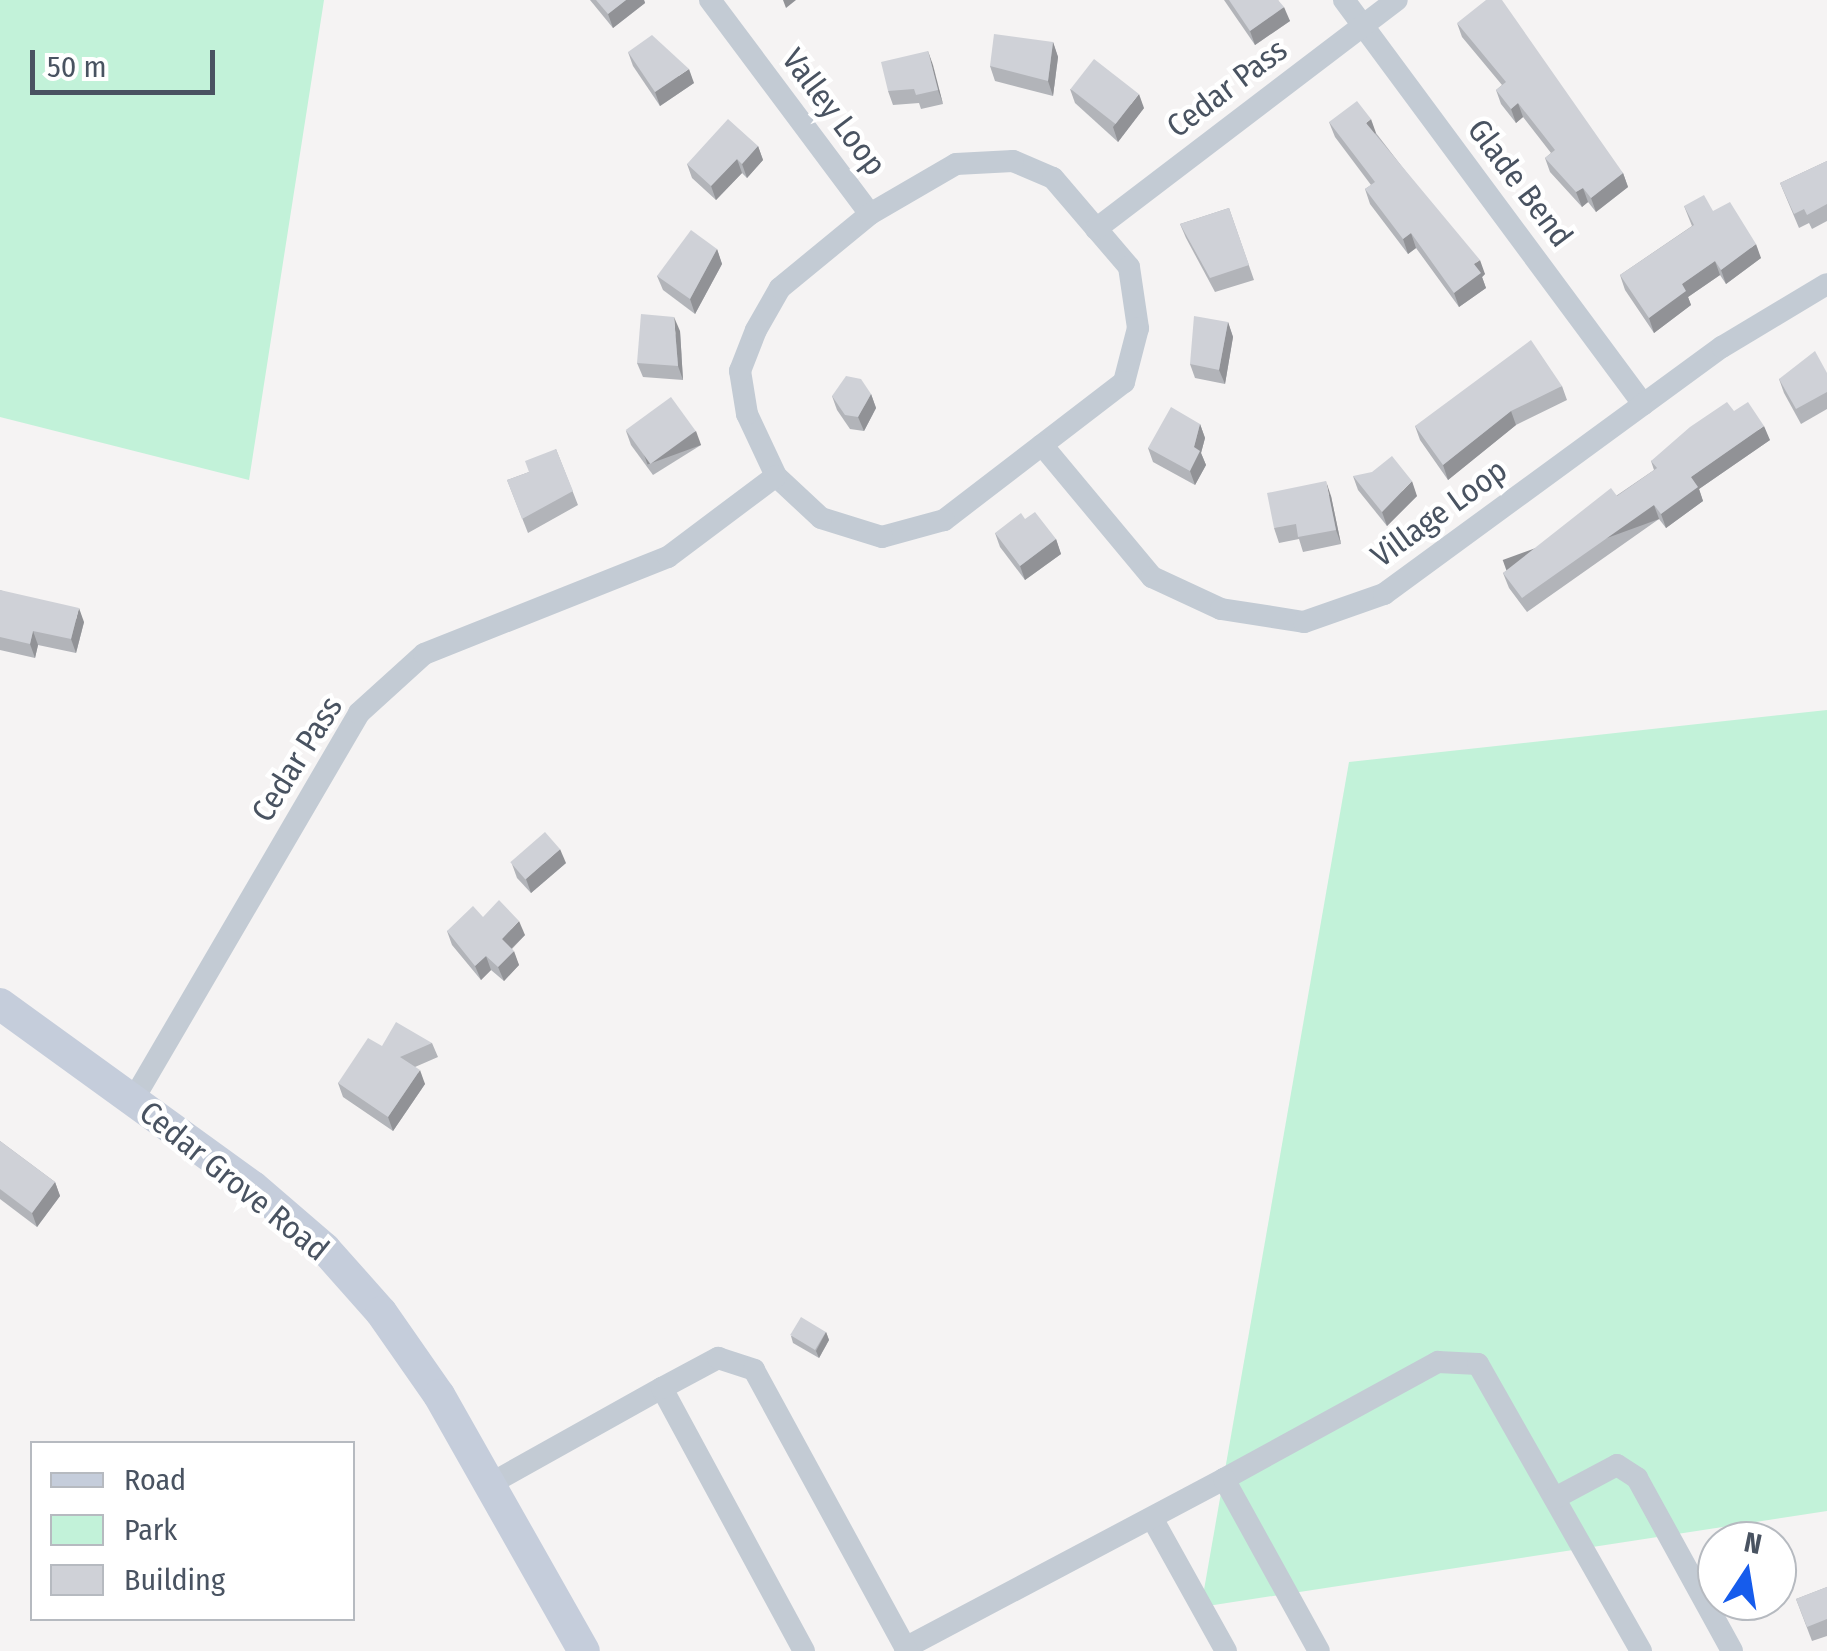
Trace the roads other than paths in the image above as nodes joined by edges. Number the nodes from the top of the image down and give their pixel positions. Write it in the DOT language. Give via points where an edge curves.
graph roads {
  1 [pos="710,0"];
  2 [pos="1344,0"];
  3 [pos="1397,0"];
  4 [pos="1362,25"];
  5 [pos="870,214"];
  6 [pos="1096,228"];
  7 [pos="1827,284"];
  8 [pos="1643,404"];
  9 [pos="1042,444"];
  10 [pos="776,476"];
  11 [pos="0,1004"];
  12 [pos="133,1100"];
  13 [pos="662,1388"];
  14 [pos="1224,1479"];
  15 [pos="490,1484"];
  16 [pos="1555,1498"];
  17 [pos="1152,1518"];
  18 [pos="906,1650"];
  19 [pos="584,1651"];
  20 [pos="804,1651"];
  21 [pos="1226,1651"];
  22 [pos="1319,1651"];
  23 [pos="1642,1651"];
  24 [pos="1732,1651"];
  1 -- 5 [label="street, Valley Loop"];
  2 -- 4 [label="street, Glade Bend"];
  3 -- 4 [label="street, Cedar Pass"];
  4 -- 6 [label="street, Cedar Pass"];
  4 -- 8 [label="street, Glade Bend"];
  5 -- 6 [label="street" via="956,164 1012,162 1053,178"];
  5 -- 10 [label="street" via="780,288 740,371 747,414"];
  6 -- 9 [label="street" via="1129,267 1138,328 1124,382"];
  7 -- 8 [label="street, Village Loop"];
  8 -- 9 [label="street, Village Loop" via="1384,594 1304,622 1221,608 1152,577"];
  9 -- 10 [label="street" via="944,520 882,536 821,518"];
  10 -- 12 [label="street, Cedar Pass" via="668,558 424,654 358,712"];
  11 -- 12 [label="main road, Cedar Grove Road"];
  12 -- 15 [label="main road, Cedar Grove Road" via="325,1250 391,1326"];
  13 -- 15 [label="street"];
  13 -- 18 [label="street" via="718,1358 754,1370"];
  13 -- 20 [label="street"];
  14 -- 16 [label="street" via="1438,1362 1478,1364"];
  14 -- 17 [label="street"];
  14 -- 22 [label="street"];
  15 -- 19 [label="main road, Cedar Grove Road"];
  16 -- 23 [label="street"];
  16 -- 24 [label="street" via="1618,1465 1637,1478"];
  17 -- 18 [label="street"];
  17 -- 21 [label="street"];
}
